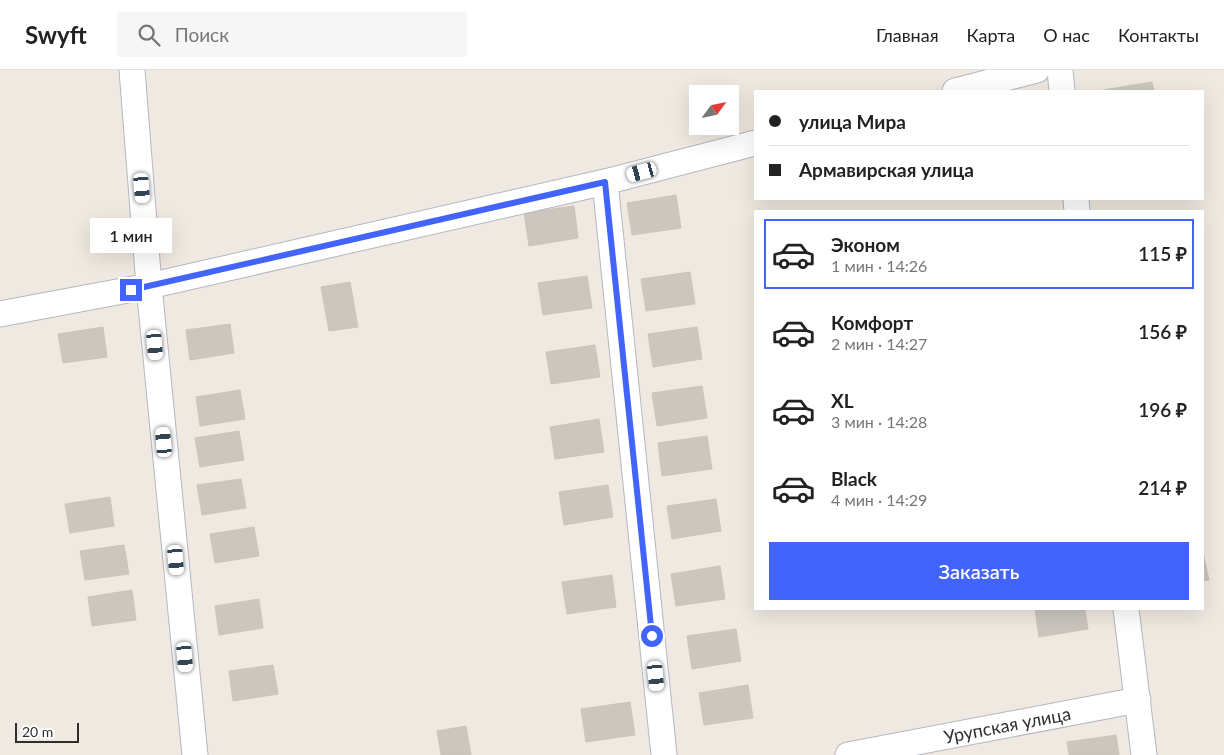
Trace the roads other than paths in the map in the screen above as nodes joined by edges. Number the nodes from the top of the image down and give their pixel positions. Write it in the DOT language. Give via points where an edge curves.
graph roads {
  1 [pos="132,70"];
  2 [pos="1037,70"];
  3 [pos="1060,70"];
  4 [pos="959,90"];
  5 [pos="1062,90"];
  6 [pos="754,143"];
  7 [pos="605,182"];
  8 [pos="149,286"];
  9 [pos="0,314"];
  10 [pos="1126,610"];
  11 [pos="1138,700"];
  12 [pos="194,755"];
  13 [pos="664,755"];
  14 [pos="848,755"];
  15 [pos="1144,755"];
  1 -- 8 [label="street"];
  2 -- 4 [label="street"];
  3 -- 5 [label="street"];
  6 -- 7 [label="street"];
  7 -- 8 [label="street"];
  7 -- 13 [label="street"];
  8 -- 9 [label="street"];
  8 -- 12 [label="street"];
  10 -- 11 [label="street"];
  11 -- 14 [label="street, Урупская улица"];
  11 -- 15 [label="street"];
}
